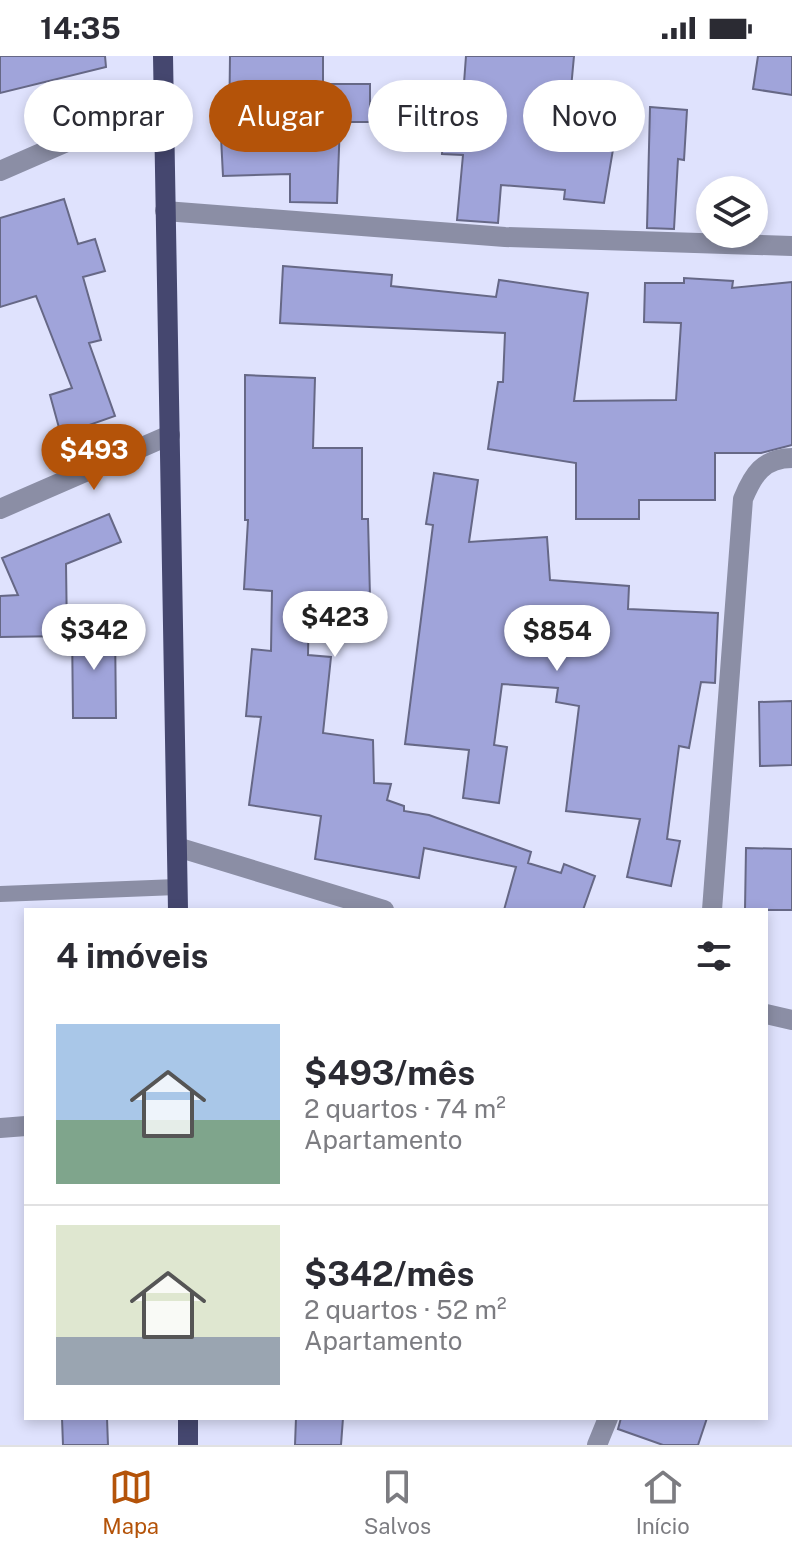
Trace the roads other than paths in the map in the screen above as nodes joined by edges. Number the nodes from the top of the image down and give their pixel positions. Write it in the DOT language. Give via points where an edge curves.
graph roads {
  1 [pos="163,56"];
  2 [pos="163,80"];
  3 [pos="44,152"];
  4 [pos="164,152"];
  5 [pos="0,171"];
  6 [pos="165,211"];
  7 [pos="792,246"];
  8 [pos="170,435"];
  9 [pos="792,458"];
  10 [pos="0,509"];
  11 [pos="177,847"];
  12 [pos="177,887"];
  13 [pos="0,894"];
  14 [pos="178,908"];
  15 [pos="377,908"];
  16 [pos="712,908"];
  17 [pos="768,1014"];
  18 [pos="792,1020"];
  19 [pos="24,1126"];
  20 [pos="0,1128"];
  21 [pos="188,1420"];
  22 [pos="607,1420"];
  23 [pos="188,1445"];
  24 [pos="597,1445"];
  1 -- 2 [label="main road"];
  3 -- 5 [label="street"];
  4 -- 6 [label="main road"];
  6 -- 7 [label="street" via="505,237"];
  6 -- 8 [label="main road"];
  8 -- 10 [label="street"];
  8 -- 11 [label="main road"];
  9 -- 16 [label="street" via="779,458 755,471 743,499"];
  11 -- 12 [label="main road"];
  11 -- 15 [label="street"];
  12 -- 13 [label="lane"];
  12 -- 14 [label="main road"];
  17 -- 18 [label="street"];
  19 -- 20 [label="street"];
  21 -- 23 [label="main road"];
  22 -- 24 [label="street"];
}
